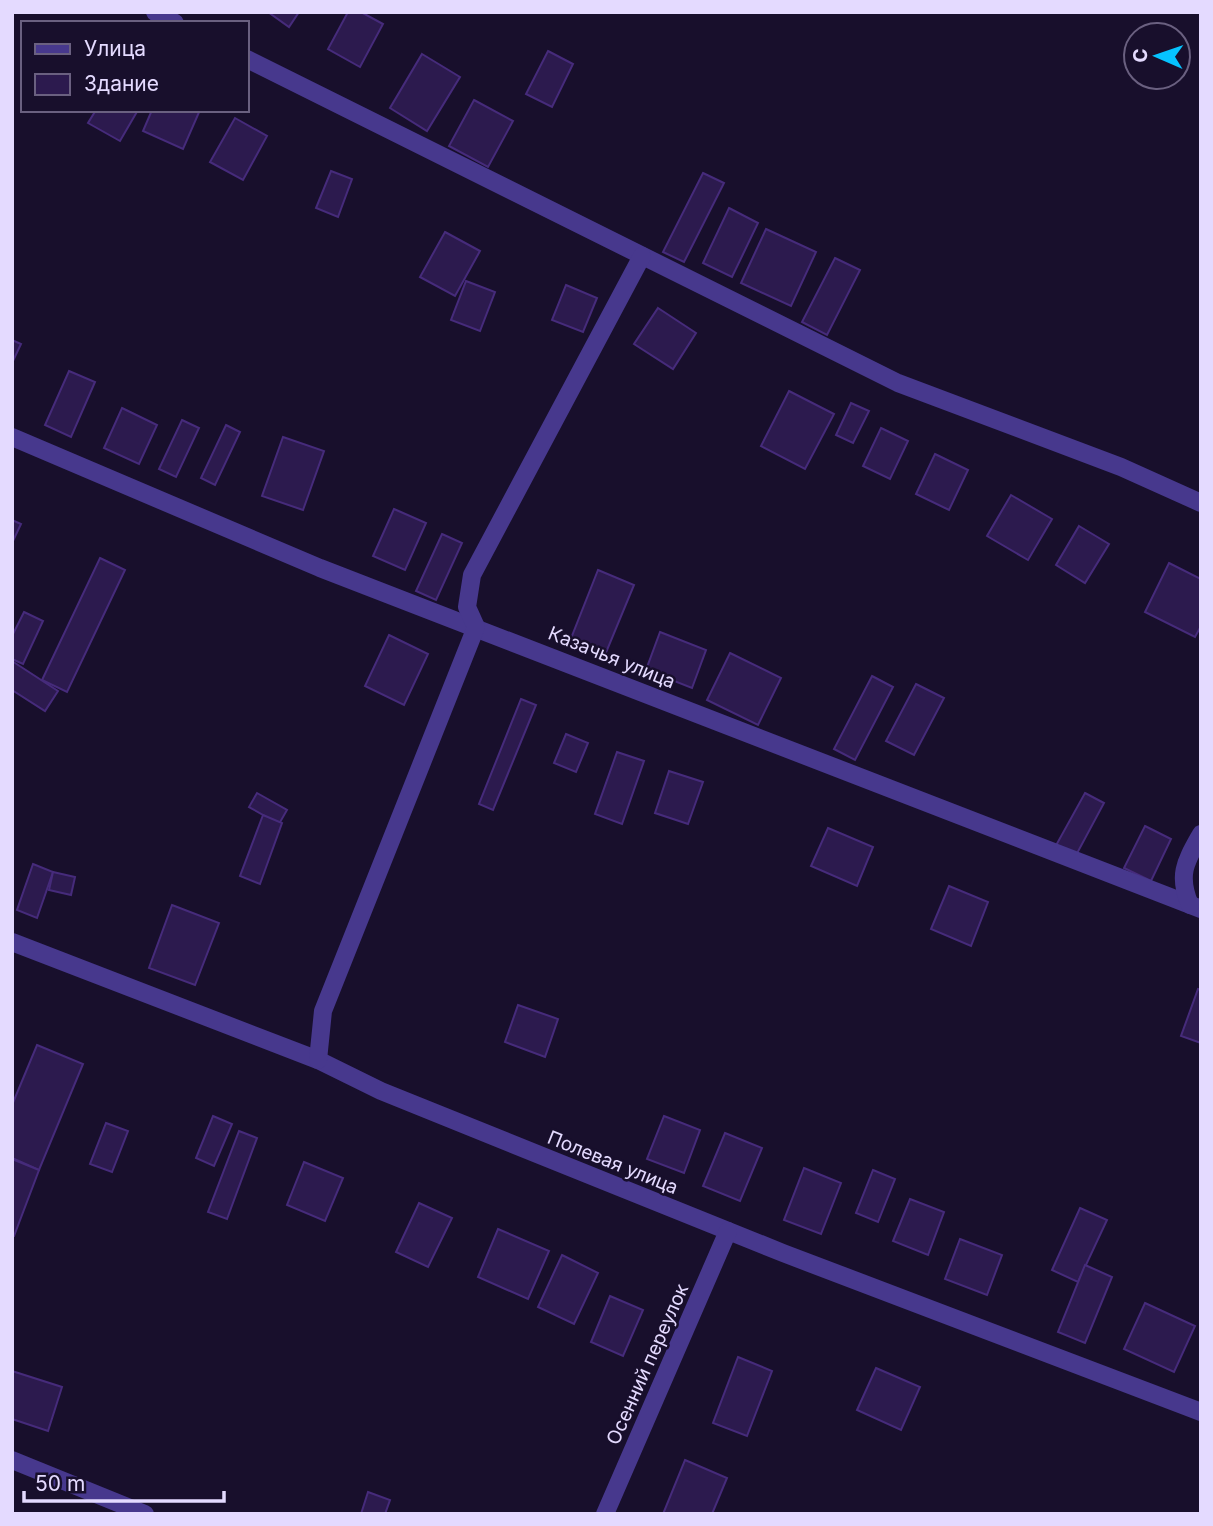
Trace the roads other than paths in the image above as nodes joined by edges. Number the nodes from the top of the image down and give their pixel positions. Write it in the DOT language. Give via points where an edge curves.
graph roads {
  1 [pos="155,12"];
  2 [pos="171,21"];
  3 [pos="248,59"];
  4 [pos="642,256"];
  5 [pos="12,437"];
  6 [pos="1201,503"];
  7 [pos="475,627"];
  8 [pos="1201,834"];
  9 [pos="1195,907"];
  10 [pos="12,942"];
  11 [pos="318,1059"];
  12 [pos="728,1231"];
  13 [pos="1201,1412"];
  14 [pos="12,1460"];
  15 [pos="145,1514"];
  16 [pos="605,1514"];
  1 -- 2 [label="street"];
  3 -- 4 [label="street"];
  4 -- 6 [label="street" via="898,383 1121,467"];
  4 -- 7 [label="street" via="472,575 467,607"];
  5 -- 7 [label="street, Казачья улица" via="320,568"];
  7 -- 9 [label="street, Казачья улица"];
  7 -- 11 [label="street" via="323,1011"];
  8 -- 9 [label="street" via="1184,869 1183,888"];
  10 -- 11 [label="street, Полевая улица"];
  11 -- 12 [label="street, Полевая улица" via="381,1091"];
  12 -- 13 [label="street, Полевая улица"];
  12 -- 16 [label="street, Осенний переулок"];
  14 -- 15 [label="street"];
}
